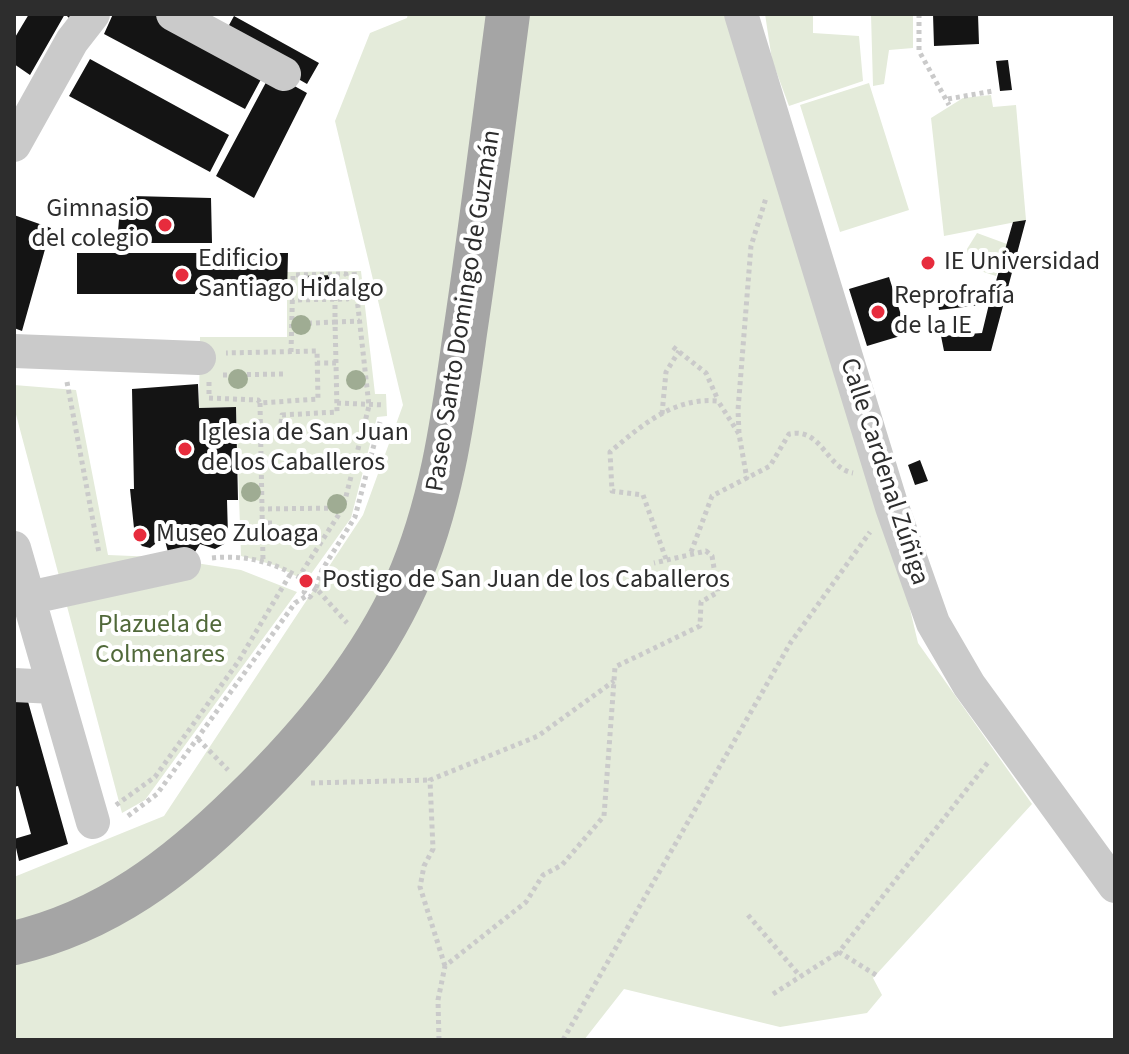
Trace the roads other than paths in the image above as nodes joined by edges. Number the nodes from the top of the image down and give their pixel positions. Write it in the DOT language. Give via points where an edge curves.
graph roads {
  1 [pos="93,14"];
  2 [pos="173,14"];
  3 [pos="508,14"];
  4 [pos="741,14"];
  5 [pos="284,74"];
  6 [pos="14,145"];
  7 [pos="14,351"];
  8 [pos="199,358"];
  9 [pos="14,548"];
  10 [pos="184,564"];
  11 [pos="28,598"];
  12 [pos="14,685"];
  13 [pos="54,687"];
  14 [pos="93,822"];
  15 [pos="1115,886"];
  16 [pos="14,943"];
  1 -- 6 [label="street" via="72,41"];
  2 -- 5 [label="street"];
  3 -- 16 [label="main road, Paseo Santo Domingo de Guzmán" via="449,447 429,524 390,618 353,676 282,763 185,856 117,904"];
  4 -- 15 [label="street, Calle Cardenal Zúñiga" via="892,507 933,623 969,685"];
  7 -- 8 [label="street"];
  9 -- 11 [label="street"];
  10 -- 11 [label="street"];
  11 -- 13 [label="street"];
  12 -- 13 [label="street"];
  13 -- 14 [label="street"];
}
